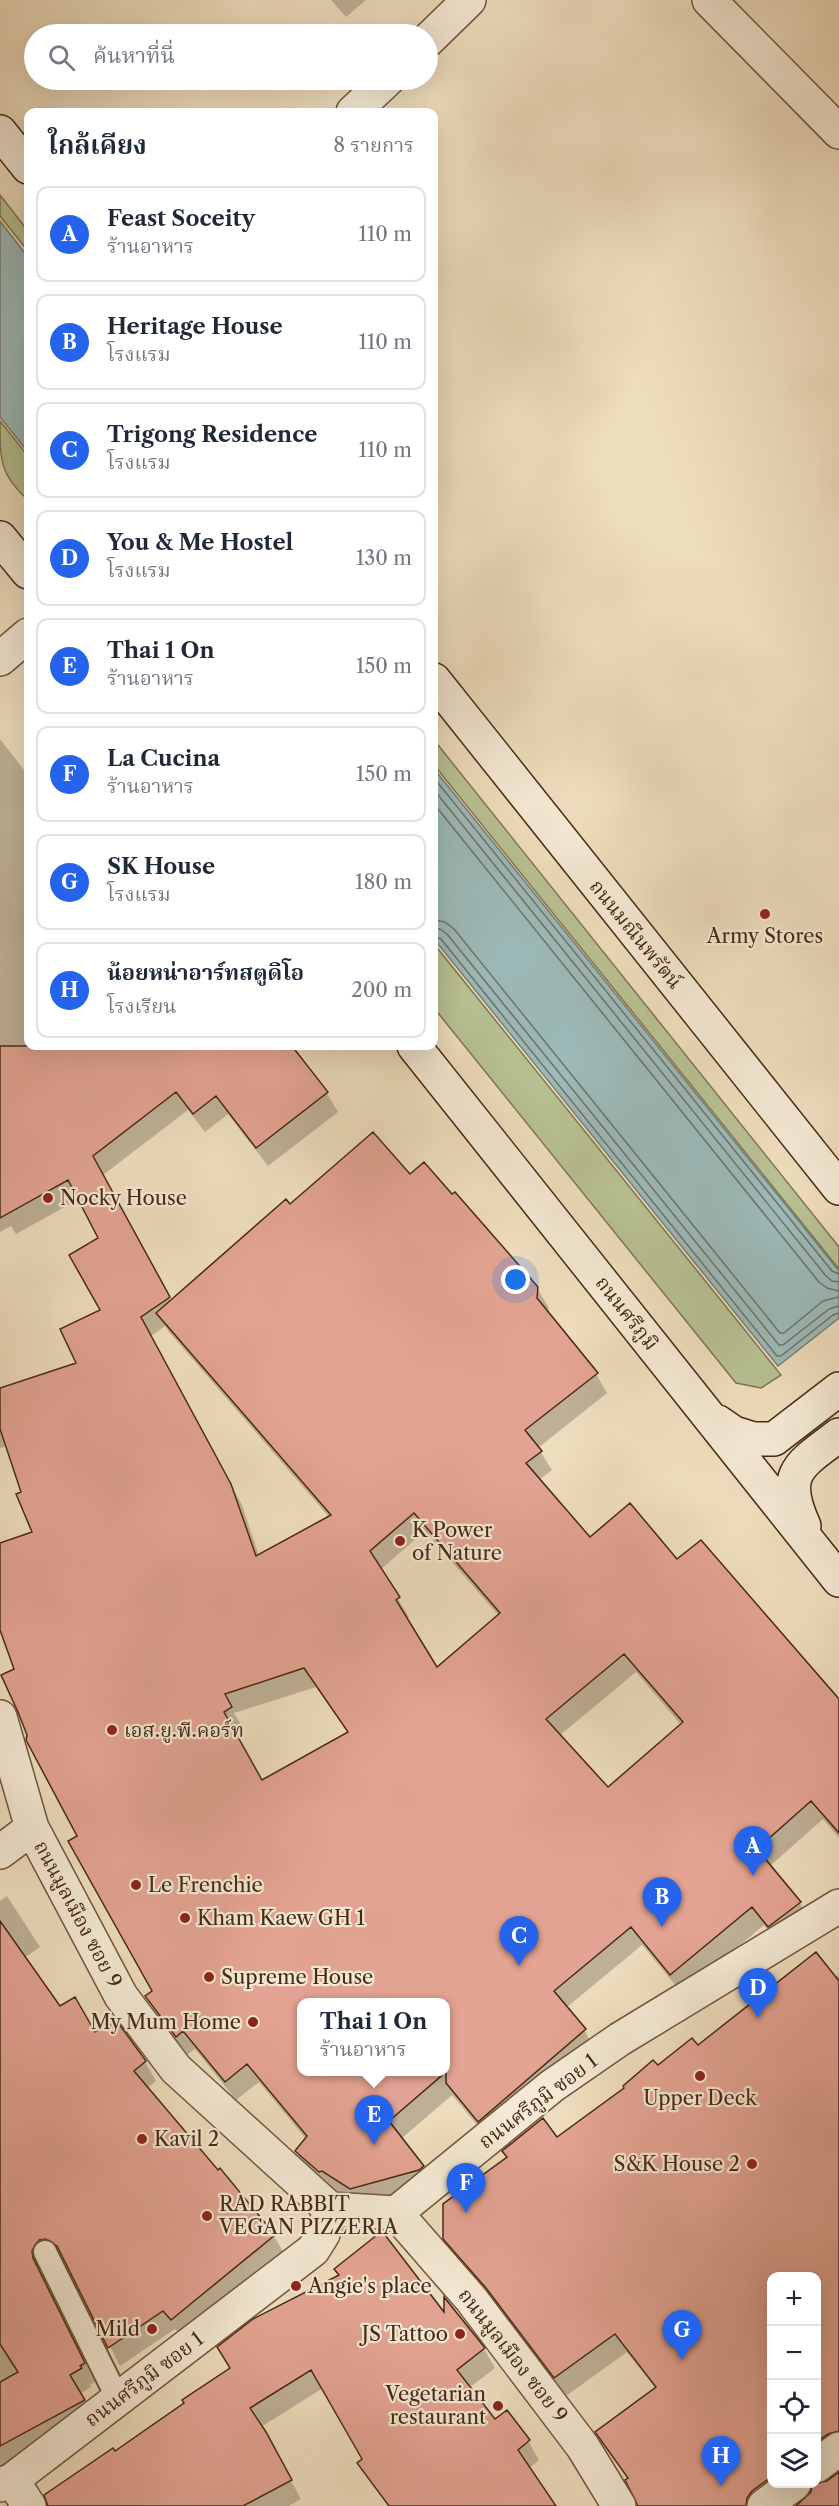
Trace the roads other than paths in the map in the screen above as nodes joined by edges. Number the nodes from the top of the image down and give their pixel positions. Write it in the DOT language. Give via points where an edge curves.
graph roads {
  1 [pos="709,0"];
  2 [pos="465,1"];
  3 [pos="438,29"];
  4 [pos="376,90"];
  5 [pos="357,108"];
  6 [pos="0,132"];
  7 [pos="839,132"];
  8 [pos="24,162"];
  9 [pos="11,545"];
  10 [pos="24,566"];
  11 [pos="24,638"];
  12 [pos="0,659"];
  13 [pos="438,685"];
  14 [pos="417,1050"];
  15 [pos="839,1188"];
  16 [pos="839,1389"];
  17 [pos="709,1416"];
  18 [pos="839,1435"];
  19 [pos="813,1547"];
  20 [pos="839,1580"];
  21 [pos="0,1717"];
  22 [pos="32,1828"];
  23 [pos="0,1852"];
  24 [pos="839,1906"];
  25 [pos="330,2209"];
  26 [pos="396,2213"];
  27 [pos="45,2252"];
  28 [pos="118,2399"];
  29 [pos="839,2449"];
  30 [pos="821,2462"];
  31 [pos="789,2488"];
  32 [pos="14,2490"];
  33 [pos="619,2506"];
  34 [pos="764,2506"];
  1 -- 7 [label="street"];
  2 -- 3 [label="street"];
  4 -- 5 [label="street"];
  6 -- 8 [label="street"];
  9 -- 10 [label="street"];
  11 -- 12 [label="street"];
  13 -- 15 [label="street, ถนนมณีนพรัตน์"];
  14 -- 17 [label="street, ถนนศรีภูมิ"];
  16 -- 17 [label="street" via="774,1439 753,1439 734,1433"];
  17 -- 19 [label="street, ถนนศรีภูมิ"];
  18 -- 19 [label="street" via="800,1465 794,1485 794,1504"];
  19 -- 20 [label="street, ถนนศรีภูมิ"];
  21 -- 22 [label="street, ถนนมูลเมือง ซอย 9"];
  22 -- 23 [label="street"];
  22 -- 25 [label="street, ถนนมูลเมือง ซอย 9" via="121,1996 176,2069"];
  24 -- 26 [label="street, ถนนศรีภูมิ ซอย 1" via="620,2039 552,2086"];
  25 -- 26 [label="street"];
  25 -- 28 [label="street, ถนนศรีภูมิ ซอย 1" via="323,2234 313,2250"];
  26 -- 33 [label="street, ถนนมูลเมือง ซอย 9" via="492,2326 583,2447"];
  27 -- 28 [label="lane"];
  28 -- 32 [label="street, ถนนศรีภูมิ ซอย 1"];
  29 -- 30 [label="street"];
  31 -- 34 [label="street"];
}
